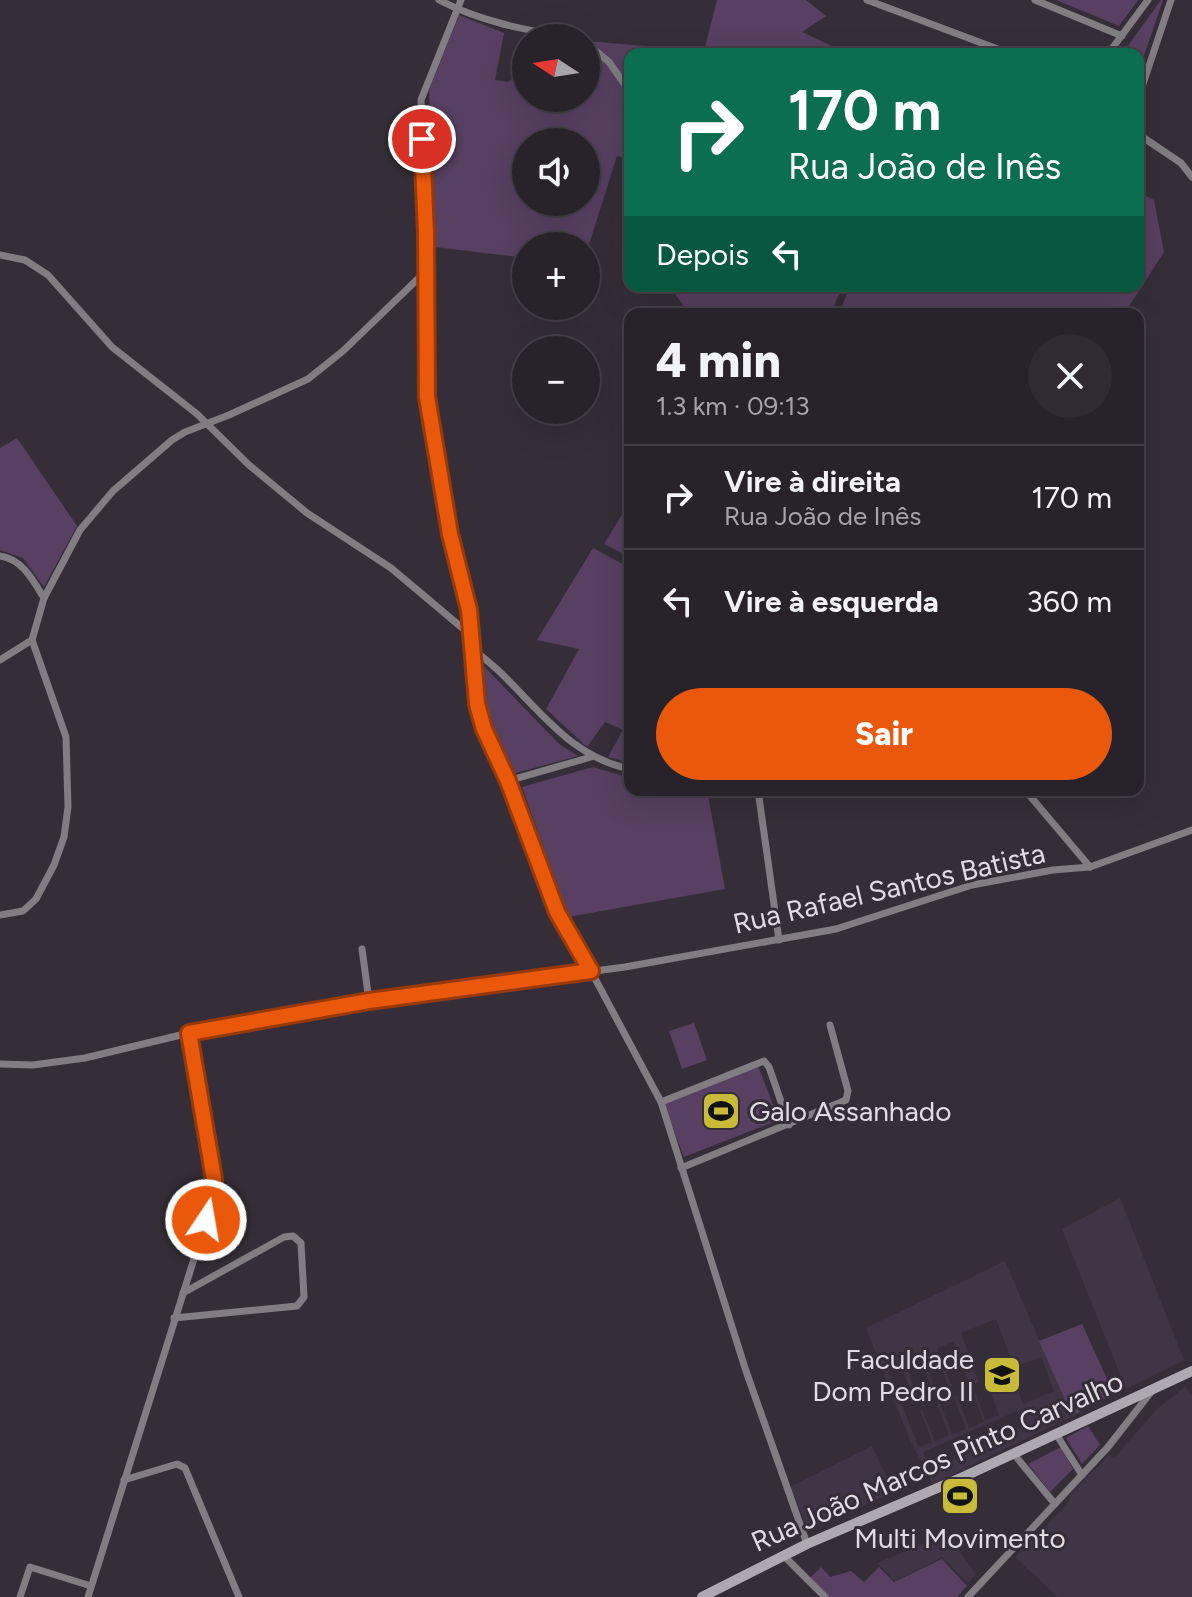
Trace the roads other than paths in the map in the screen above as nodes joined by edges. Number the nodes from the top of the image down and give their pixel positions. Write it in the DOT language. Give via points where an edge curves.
graph roads {
  1 [pos="439,0"];
  2 [pos="461,0"];
  3 [pos="867,0"];
  4 [pos="893,0"];
  5 [pos="1035,0"];
  6 [pos="1148,0"];
  7 [pos="1171,0"];
  8 [pos="885,8"];
  9 [pos="457,10"];
  10 [pos="512,26"];
  11 [pos="1122,36"];
  12 [pos="995,48"];
  13 [pos="1113,48"];
  14 [pos="600,55"];
  15 [pos="1144,81"];
  16 [pos="624,83"];
  17 [pos="1144,138"];
  18 [pos="1192,177"];
  19 [pos="0,255"];
  20 [pos="426,271"];
  21 [pos="207,425"];
  22 [pos="0,556"];
  23 [pos="44,598"];
  24 [pos="473,638"];
  25 [pos="32,640"];
  26 [pos="474,650"];
  27 [pos="0,660"];
  28 [pos="591,757"];
  29 [pos="624,767"];
  30 [pos="508,781"];
  31 [pos="759,796"];
  32 [pos="1030,796"];
  33 [pos="1192,830"];
  34 [pos="1090,867"];
  35 [pos="0,915"];
  36 [pos="779,940"];
  37 [pos="362,949"];
  38 [pos="591,971"];
  39 [pos="369,1001"];
  40 [pos="830,1025"];
  41 [pos="189,1033"];
  42 [pos="0,1064"];
  43 [pos="661,1102"];
  44 [pos="789,1125"];
  45 [pos="681,1168"];
  46 [pos="182,1293"];
  47 [pos="174,1318"];
  48 [pos="1192,1371"];
  49 [pos="1152,1390"];
  50 [pos="1056,1434"];
  51 [pos="1013,1453"];
  52 [pos="1082,1475"];
  53 [pos="124,1480"];
  54 [pos="1055,1504"];
  55 [pos="807,1544"];
  56 [pos="783,1555"];
  57 [pos="91,1586"];
  58 [pos="20,1597"];
  59 [pos="88,1597"];
  60 [pos="239,1597"];
  61 [pos="702,1597"];
  62 [pos="825,1597"];
  63 [pos="968,1597"];
  1 -- 9 [label="street"];
  2 -- 9 [label="street"];
  3 -- 8 [label="street"];
  4 -- 8 [label="street"];
  5 -- 11 [label="street"];
  6 -- 11 [label="street"];
  7 -- 15 [label="street"];
  8 -- 12 [label="street"];
  9 -- 10 [label="street"];
  9 -- 20 [label="street" via="421,100"];
  11 -- 13 [label="street"];
  14 -- 16 [label="street"];
  17 -- 18 [label="street"];
  19 -- 21 [label="street" via="25,260 48,275 112,347"];
  20 -- 21 [label="street" via="308,379"];
  20 -- 24 [label="street" via="427,397"];
  21 -- 23 [label="street" via="179,435 113,491 80,530"];
  21 -- 24 [label="street" via="292,502 391,568"];
  22 -- 23 [label="street" via="14,559"];
  23 -- 25 [label="street"];
  24 -- 26 [label="street"];
  25 -- 27 [label="street"];
  25 -- 35 [label="street" via="66,737 66,824 61,851 36,899 23,911"];
  26 -- 28 [label="street"];
  26 -- 30 [label="street" via="477,704"];
  28 -- 29 [label="street"];
  28 -- 30 [label="street"];
  30 -- 38 [label="street" via="557,912"];
  31 -- 36 [label="street"];
  32 -- 34 [label="street"];
  33 -- 34 [label="street, Rua Rafael Santos Batista"];
  34 -- 36 [label="street, Rua Rafael Santos Batista" via="972,885 836,929"];
  36 -- 38 [label="street, Rua Rafael Santos Batista"];
  37 -- 39 [label="street"];
  38 -- 39 [label="street, Rua Rafael Santos Batista"];
  38 -- 43 [label="street"];
  39 -- 41 [label="street, Rua Rafael Santos Batista"];
  40 -- 44 [label="street" via="848,1091 842,1102"];
  41 -- 42 [label="street, Rua Rafael Santos Batista" via="85,1058"];
  41 -- 46 [label="street" via="215,1187"];
  43 -- 44 [label="street" via="761,1061 769,1067"];
  43 -- 45 [label="street"];
  44 -- 45 [label="street"];
  45 -- 55 [label="street"];
  46 -- 47 [label="street"];
  46 -- 47 [label="street" via="284,1237 298,1239 303,1252 301,1304"];
  47 -- 53 [label="street"];
  48 -- 49 [label="main road, Rua João Marcos Pinto Carvalho"];
  49 -- 50 [label="main road, Rua João Marcos Pinto Carvalho"];
  49 -- 52 [label="street"];
  50 -- 51 [label="main road, Rua João Marcos Pinto Carvalho"];
  50 -- 52 [label="street"];
  51 -- 54 [label="street"];
  51 -- 55 [label="main road, Rua João Marcos Pinto Carvalho"];
  52 -- 54 [label="street"];
  53 -- 57 [label="street"];
  53 -- 60 [label="street" via="177,1464 185,1468"];
  54 -- 63 [label="street"];
  55 -- 56 [label="main road, Rua João Marcos Pinto Carvalho"];
  56 -- 61 [label="main road, Rua João Marcos Pinto Carvalho"];
  56 -- 62 [label="street"];
  57 -- 58 [label="street" via="33,1566"];
  57 -- 59 [label="street"];
}
